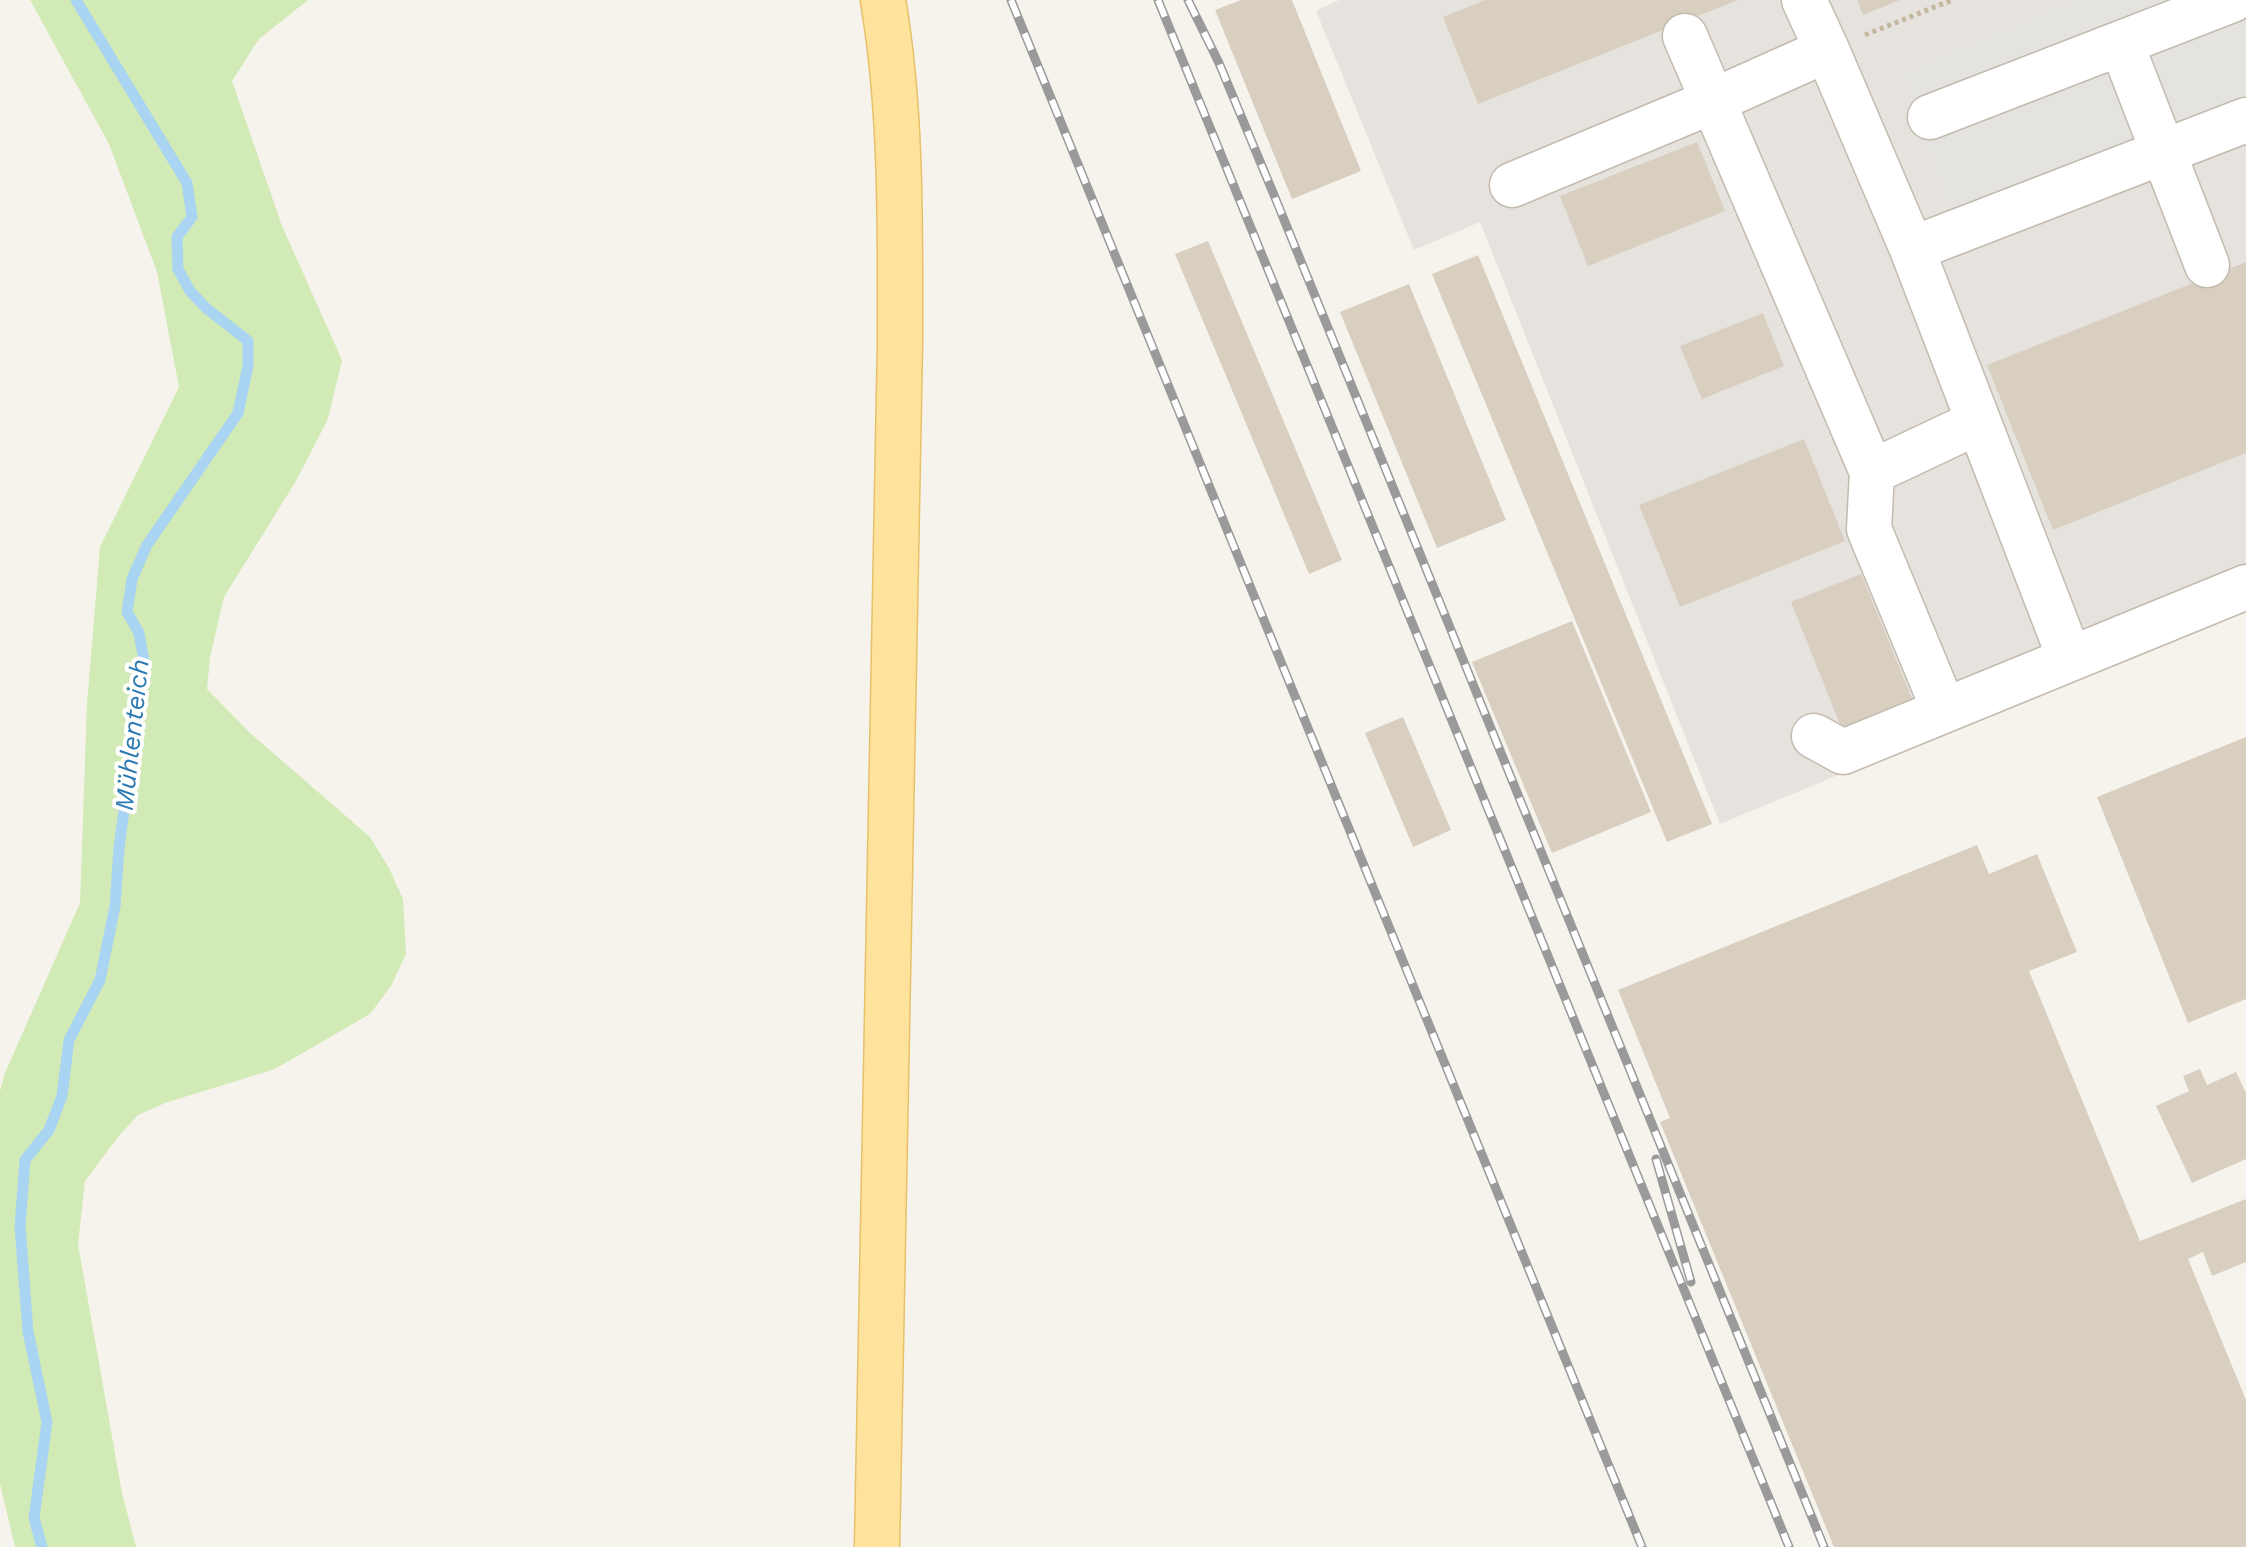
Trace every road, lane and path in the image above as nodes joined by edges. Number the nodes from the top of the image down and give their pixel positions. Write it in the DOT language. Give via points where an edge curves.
graph roads {
  1 [pos="883,0"];
  2 [pos="1804,0"];
  3 [pos="1952,0"];
  4 [pos="2232,0"];
  5 [pos="1685,36"];
  6 [pos="2121,43"];
  7 [pos="1827,50"];
  8 [pos="1713,101"];
  9 [pos="1930,117"];
  10 [pos="2246,120"];
  11 [pos="2165,152"];
  12 [pos="1512,185"];
  13 [pos="1912,249"];
  14 [pos="2207,265"];
  15 [pos="1978,422"];
  16 [pos="1872,472"];
  17 [pos="2246,587"];
  18 [pos="2070,659"];
  19 [pos="1944,710"];
  20 [pos="1814,736"];
  21 [pos="877,1547"];
  1 -- 21 [label="main road" via="900,189 900,326"];
  2 -- 7 [label="lane"];
  3 -- 7 [label="path"];
  4 -- 6 [label="lane"];
  5 -- 8 [label="lane"];
  6 -- 9 [label="lane"];
  6 -- 11 [label="lane"];
  7 -- 8 [label="lane"];
  7 -- 13 [label="lane"];
  8 -- 12 [label="lane"];
  8 -- 16 [label="lane"];
  10 -- 11 [label="lane"];
  11 -- 13 [label="lane"];
  11 -- 14 [label="lane"];
  13 -- 15 [label="lane"];
  15 -- 16 [label="lane"];
  15 -- 18 [label="lane"];
  16 -- 19 [label="lane" via="1869,529"];
  17 -- 18 [label="lane"];
  18 -- 19 [label="lane"];
  19 -- 20 [label="lane" via="1843,752"];
}
